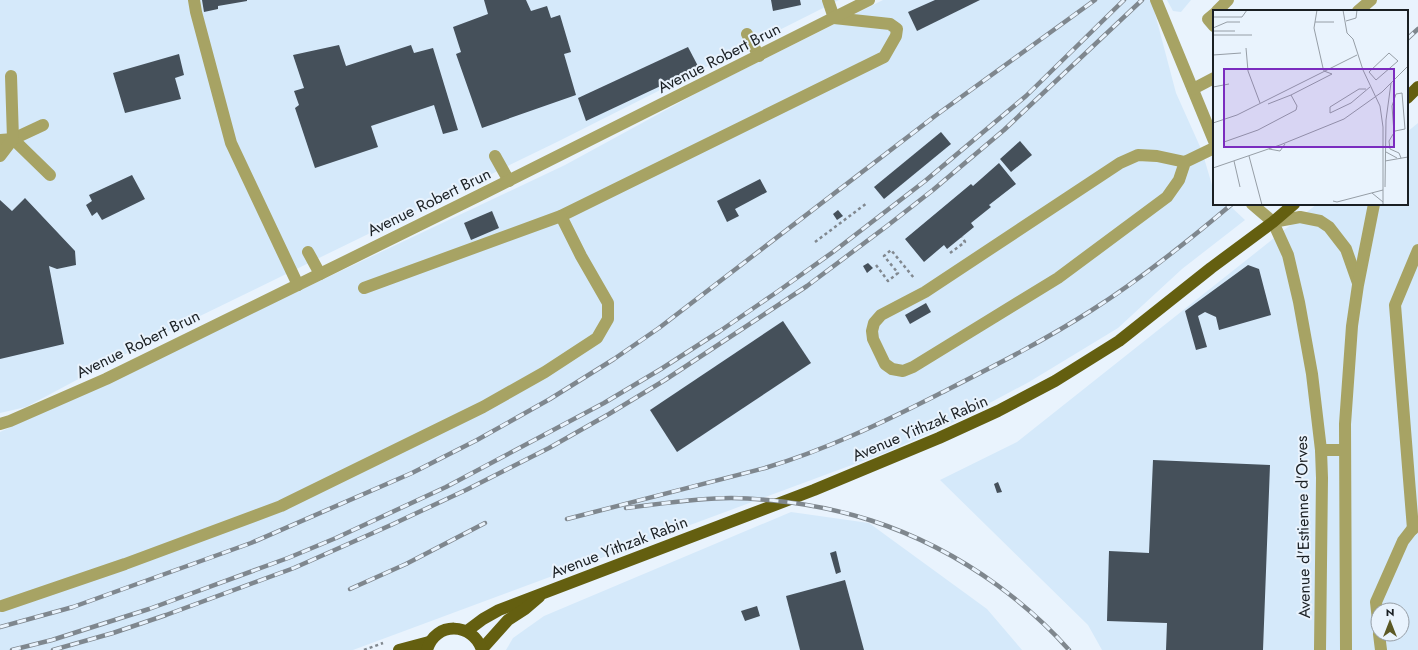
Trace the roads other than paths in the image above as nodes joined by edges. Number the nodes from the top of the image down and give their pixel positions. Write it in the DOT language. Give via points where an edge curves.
graph roads {
  1 [pos="194,0"];
  2 [pos="828,0"];
  3 [pos="869,0"];
  4 [pos="1156,0"];
  5 [pos="1228,0"];
  6 [pos="1371,0"];
  7 [pos="1218,10"];
  8 [pos="1359,10"];
  9 [pos="1213,15"];
  10 [pos="834,18"];
  11 [pos="1213,25"];
  12 [pos="747,34"];
  13 [pos="759,56"];
  14 [pos="11,76"];
  15 [pos="1213,79"];
  16 [pos="1418,87"];
  17 [pos="1193,89"];
  18 [pos="1408,97"];
  19 [pos="44,125"];
  20 [pos="13,139"];
  21 [pos="1213,139"];
  22 [pos="0,140"];
  23 [pos="1213,148"];
  24 [pos="0,156"];
  25 [pos="495,156"];
  26 [pos="1185,162"];
  27 [pos="50,176"];
  28 [pos="509,181"];
  29 [pos="1253,205"];
  30 [pos="1293,205"];
  31 [pos="1374,205"];
  32 [pos="561,216"];
  33 [pos="1273,222"];
  34 [pos="1418,250"];
  35 [pos="308,252"];
  36 [pos="320,274"];
  37 [pos="1358,284"];
  38 [pos="298,285"];
  39 [pos="364,288"];
  40 [pos="0,424"];
  41 [pos="1321,450"];
  42 [pos="1346,450"];
  43 [pos="1415,526"];
  44 [pos="542,594"];
  45 [pos="1376,602"];
  46 [pos="2,606"];
  47 [pos="466,631"];
  48 [pos="428,646"];
  49 [pos="399,650"];
  50 [pos="482,650"];
  51 [pos="1320,650"];
  52 [pos="1346,650"];
  1 -- 38 [label="street" via="231,143"];
  2 -- 10 [label="street"];
  3 -- 10 [label="street, Avenue Robert Brun"];
  4 -- 17 [label="street"];
  5 -- 7 [label="street"];
  6 -- 8 [label="street"];
  9 -- 11 [label="street" via="1208,19"];
  10 -- 13 [label="street, Avenue Robert Brun"];
  10 -- 32 [label="street" via="890,24 897,29 896,36 884,57"];
  12 -- 13 [label="street"];
  13 -- 28 [label="street, Avenue Robert Brun"];
  14 -- 20 [label="street"];
  15 -- 17 [label="street"];
  16 -- 18 [label="main road"];
  17 -- 21 [label="street"];
  19 -- 20 [label="street"];
  20 -- 22 [label="street"];
  20 -- 24 [label="street"];
  20 -- 27 [label="street"];
  23 -- 26 [label="street"];
  25 -- 28 [label="street"];
  26 -- 26 [label="street" via="1138,155 1120,163 925,292 881,315 874,323 872,331 885,364 892,369 903,371 913,367 1058,278 1167,197 1179,180"];
  28 -- 36 [label="street, Avenue Robert Brun"];
  29 -- 33 [label="street"];
  30 -- 33 [label="main road, Avenue Yithzak Rabin"];
  31 -- 37 [label="street"];
  32 -- 39 [label="street"];
  32 -- 46 [label="street" via="608,303 608,319 597,338 545,372 483,407 281,506"];
  33 -- 37 [label="street" via="1300,217 1320,221 1346,249"];
  33 -- 41 [label="street, Avenue d'Estienne d'Orves" via="1288,255 1299,302 1312,374"];
  33 -- 44 [label="main road, Avenue Yithzak Rabin" via="1119,340 1055,381 998,411 814,490"];
  34 -- 43 [label="street" via="1395,306"];
  35 -- 36 [label="street"];
  36 -- 38 [label="street, Avenue Robert Brun"];
  37 -- 42 [label="street" via="1352,326"];
  38 -- 40 [label="street, Avenue Robert Brun" via="106,379"];
  41 -- 42 [label="street"];
  41 -- 51 [label="street, Avenue d'Estienne d'Orves"];
  42 -- 52 [label="street"];
  43 -- 45 [label="street" via="1403,541"];
  44 -- 47 [label="main road, Avenue Yithzak Rabin" via="499,610"];
  44 -- 50 [label="main road" via="508,620"];
  47 -- 48 [label="main road" via="450,628 438,633"];
  47 -- 50 [label="main road" via="474,635"];
  48 -- 49 [label="main road"];
}
